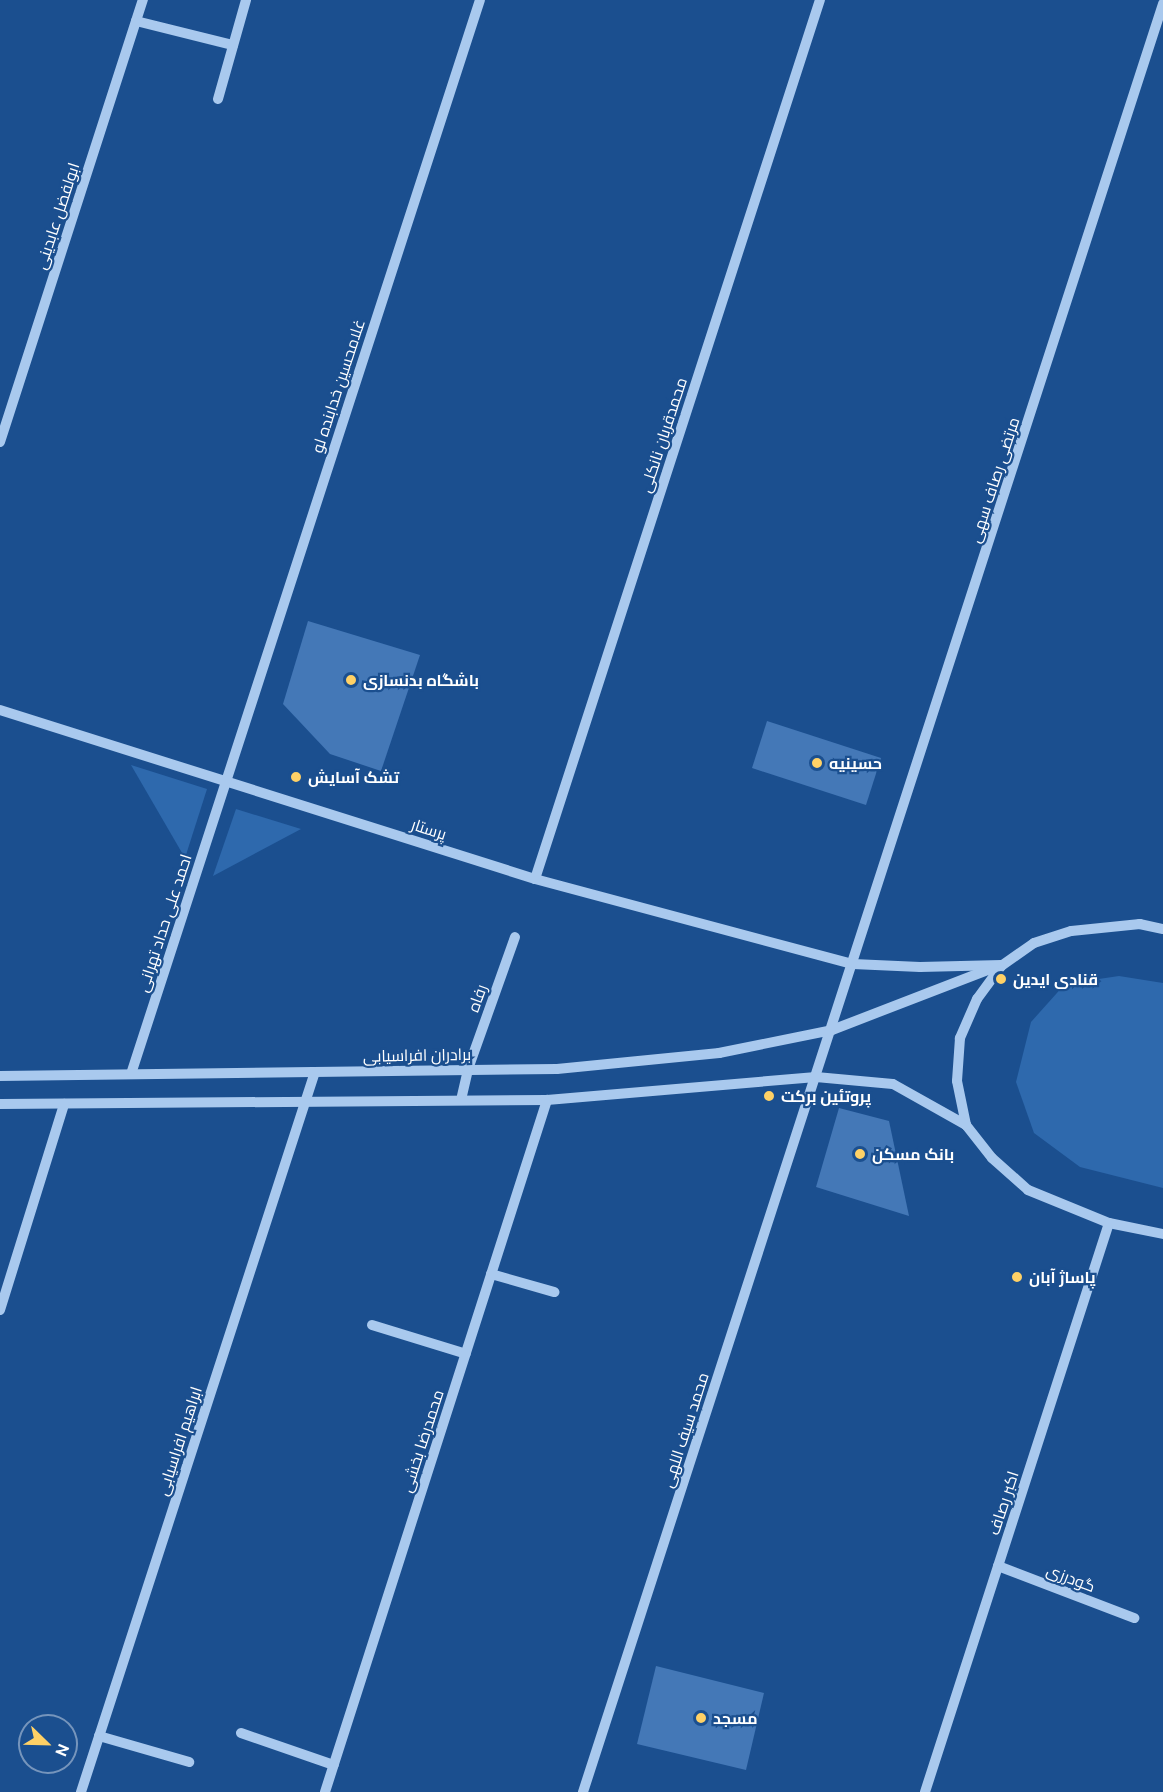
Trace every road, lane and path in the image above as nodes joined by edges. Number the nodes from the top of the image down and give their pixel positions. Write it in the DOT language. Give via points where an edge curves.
graph roads {
  1 [pos="143,0"];
  2 [pos="246,0"];
  3 [pos="480,0"];
  4 [pos="820,0"];
  5 [pos="1163,4"];
  6 [pos="136,21"];
  7 [pos="233,45"];
  8 [pos="218,99"];
  9 [pos="0,442"];
  10 [pos="0,710"];
  11 [pos="226,781"];
  12 [pos="535,879"];
  13 [pos="1163,929"];
  14 [pos="515,937"];
  15 [pos="853,964"];
  16 [pos="1002,964"];
  17 [pos="832,1030"];
  18 [pos="468,1070"];
  19 [pos="315,1072"];
  20 [pos="131,1074"];
  21 [pos="0,1076"];
  22 [pos="816,1077"];
  23 [pos="306,1100"];
  24 [pos="462,1100"];
  25 [pos="547,1100"];
  26 [pos="0,1104"];
  27 [pos="64,1104"];
  28 [pos="966,1125"];
  29 [pos="1109,1222"];
  30 [pos="1163,1234"];
  31 [pos="491,1274"];
  32 [pos="554,1292"];
  33 [pos="0,1310"];
  34 [pos="372,1325"];
  35 [pos="466,1354"];
  36 [pos="998,1566"];
  37 [pos="1134,1618"];
  38 [pos="241,1733"];
  39 [pos="99,1736"];
  40 [pos="189,1762"];
  41 [pos="334,1765"];
  42 [pos="81,1792"];
  43 [pos="325,1792"];
  44 [pos="583,1792"];
  45 [pos="925,1792"];
  1 -- 6 [label="street, ابولفضل عابدینی"];
  2 -- 7 [label="street"];
  3 -- 11 [label="street, غلامحسین خدابنده لو"];
  4 -- 12 [label="street, محمدقربان نانکلی"];
  5 -- 15 [label="street, مرتضی رصاف سهی"];
  6 -- 7 [label="street"];
  6 -- 9 [label="street, ابولفضل عابدینی"];
  7 -- 8 [label="street"];
  10 -- 11 [label="street, پرستار"];
  11 -- 12 [label="street, پرستار"];
  11 -- 20 [label="street, احمد علی حداد تهرانی"];
  12 -- 15 [label="street, پرستار"];
  13 -- 16 [label="street" via="1140,924 1071,931 1034,943"];
  14 -- 18 [label="street, رفاه"];
  15 -- 16 [label="street, پرستار"];
  15 -- 17 [label="street, مرتضی رصاف سهی"];
  16 -- 17 [label="street, برادران افراسیابی"];
  16 -- 28 [label="street" via="977,999 960,1038 957,1081"];
  17 -- 18 [label="street, برادران افراسیابی" via="718,1053 557,1068"];
  17 -- 22 [label="street, محمد سیف اللهی"];
  18 -- 19 [label="street, برادران افراسیابی"];
  18 -- 24 [label="street, رفاه"];
  19 -- 20 [label="street, برادران افراسیابی"];
  19 -- 23 [label="street, ابراهیم افراسیابی"];
  20 -- 21 [label="street, برادران افراسیابی"];
  22 -- 25 [label="street"];
  22 -- 28 [label="street" via="893,1084"];
  22 -- 44 [label="street, محمد سیف اللهی"];
  23 -- 24 [label="street"];
  23 -- 27 [label="street"];
  23 -- 39 [label="street, ابراهیم افراسیابی"];
  24 -- 25 [label="street"];
  25 -- 31 [label="street, محمدرضا بخشی"];
  26 -- 27 [label="street"];
  27 -- 33 [label="street"];
  28 -- 29 [label="street" via="992,1158 1028,1190"];
  29 -- 30 [label="street"];
  29 -- 36 [label="street, اکبر رصاف"];
  31 -- 32 [label="street"];
  31 -- 35 [label="street, محمدرضا بخشی"];
  34 -- 35 [label="street"];
  35 -- 41 [label="street, محمدرضا بخشی"];
  36 -- 37 [label="street, گودرزی"];
  36 -- 45 [label="street, اکبر رصاف"];
  38 -- 41 [label="street"];
  39 -- 40 [label="street"];
  39 -- 42 [label="street, ابراهیم افراسیابی"];
  41 -- 43 [label="street, محمدرضا بخشی"];
}
